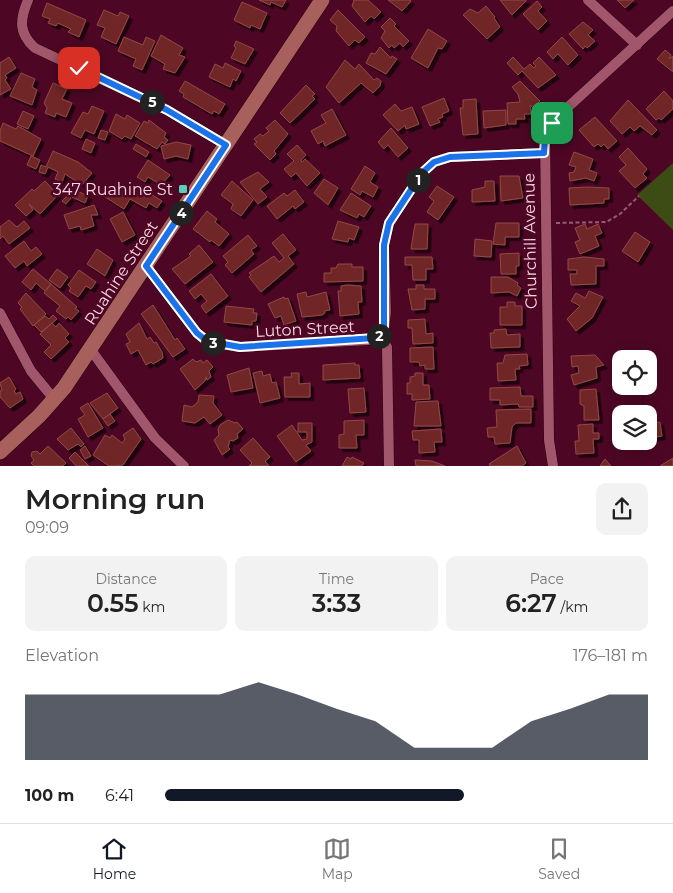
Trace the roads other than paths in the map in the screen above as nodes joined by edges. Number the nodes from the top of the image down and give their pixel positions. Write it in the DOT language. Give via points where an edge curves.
graph roads {
  1 [pos="28,0"];
  2 [pos="322,0"];
  3 [pos="588,0"];
  4 [pos="673,11"];
  5 [pos="637,45"];
  6 [pos="226,145"];
  7 [pos="544,153"];
  8 [pos="146,266"];
  9 [pos="0,313"];
  10 [pos="380,334"];
  11 [pos="91,350"];
  12 [pos="54,399"];
  13 [pos="0,452"];
  14 [pos="184,466"];
  15 [pos="389,466"];
  16 [pos="553,466"];
  1 -- 6 [label="street" via="20,22 27,41 35,48 167,110"];
  2 -- 6 [label="street, Ruahine Street"];
  3 -- 5 [label="street"];
  4 -- 5 [label="street, Churchill Avenue"];
  5 -- 7 [label="street, Churchill Avenue" via="552,123 545,138"];
  6 -- 8 [label="street, Ruahine Street"];
  7 -- 10 [label="street" via="450,157 434,162 422,173 389,223 384,245 386,312 384,329"];
  7 -- 16 [label="street, Churchill Avenue" via="549,440"];
  8 -- 10 [label="street, Luton Street" via="197,333 207,341 240,347 368,340"];
  8 -- 11 [label="street, Ruahine Street"];
  9 -- 12 [label="street" via="30,371"];
  10 -- 15 [label="street" via="387,347"];
  11 -- 12 [label="street, Ruahine Street"];
  11 -- 14 [label="street" via="155,438"];
  12 -- 13 [label="street, Ruahine Street"];
}
